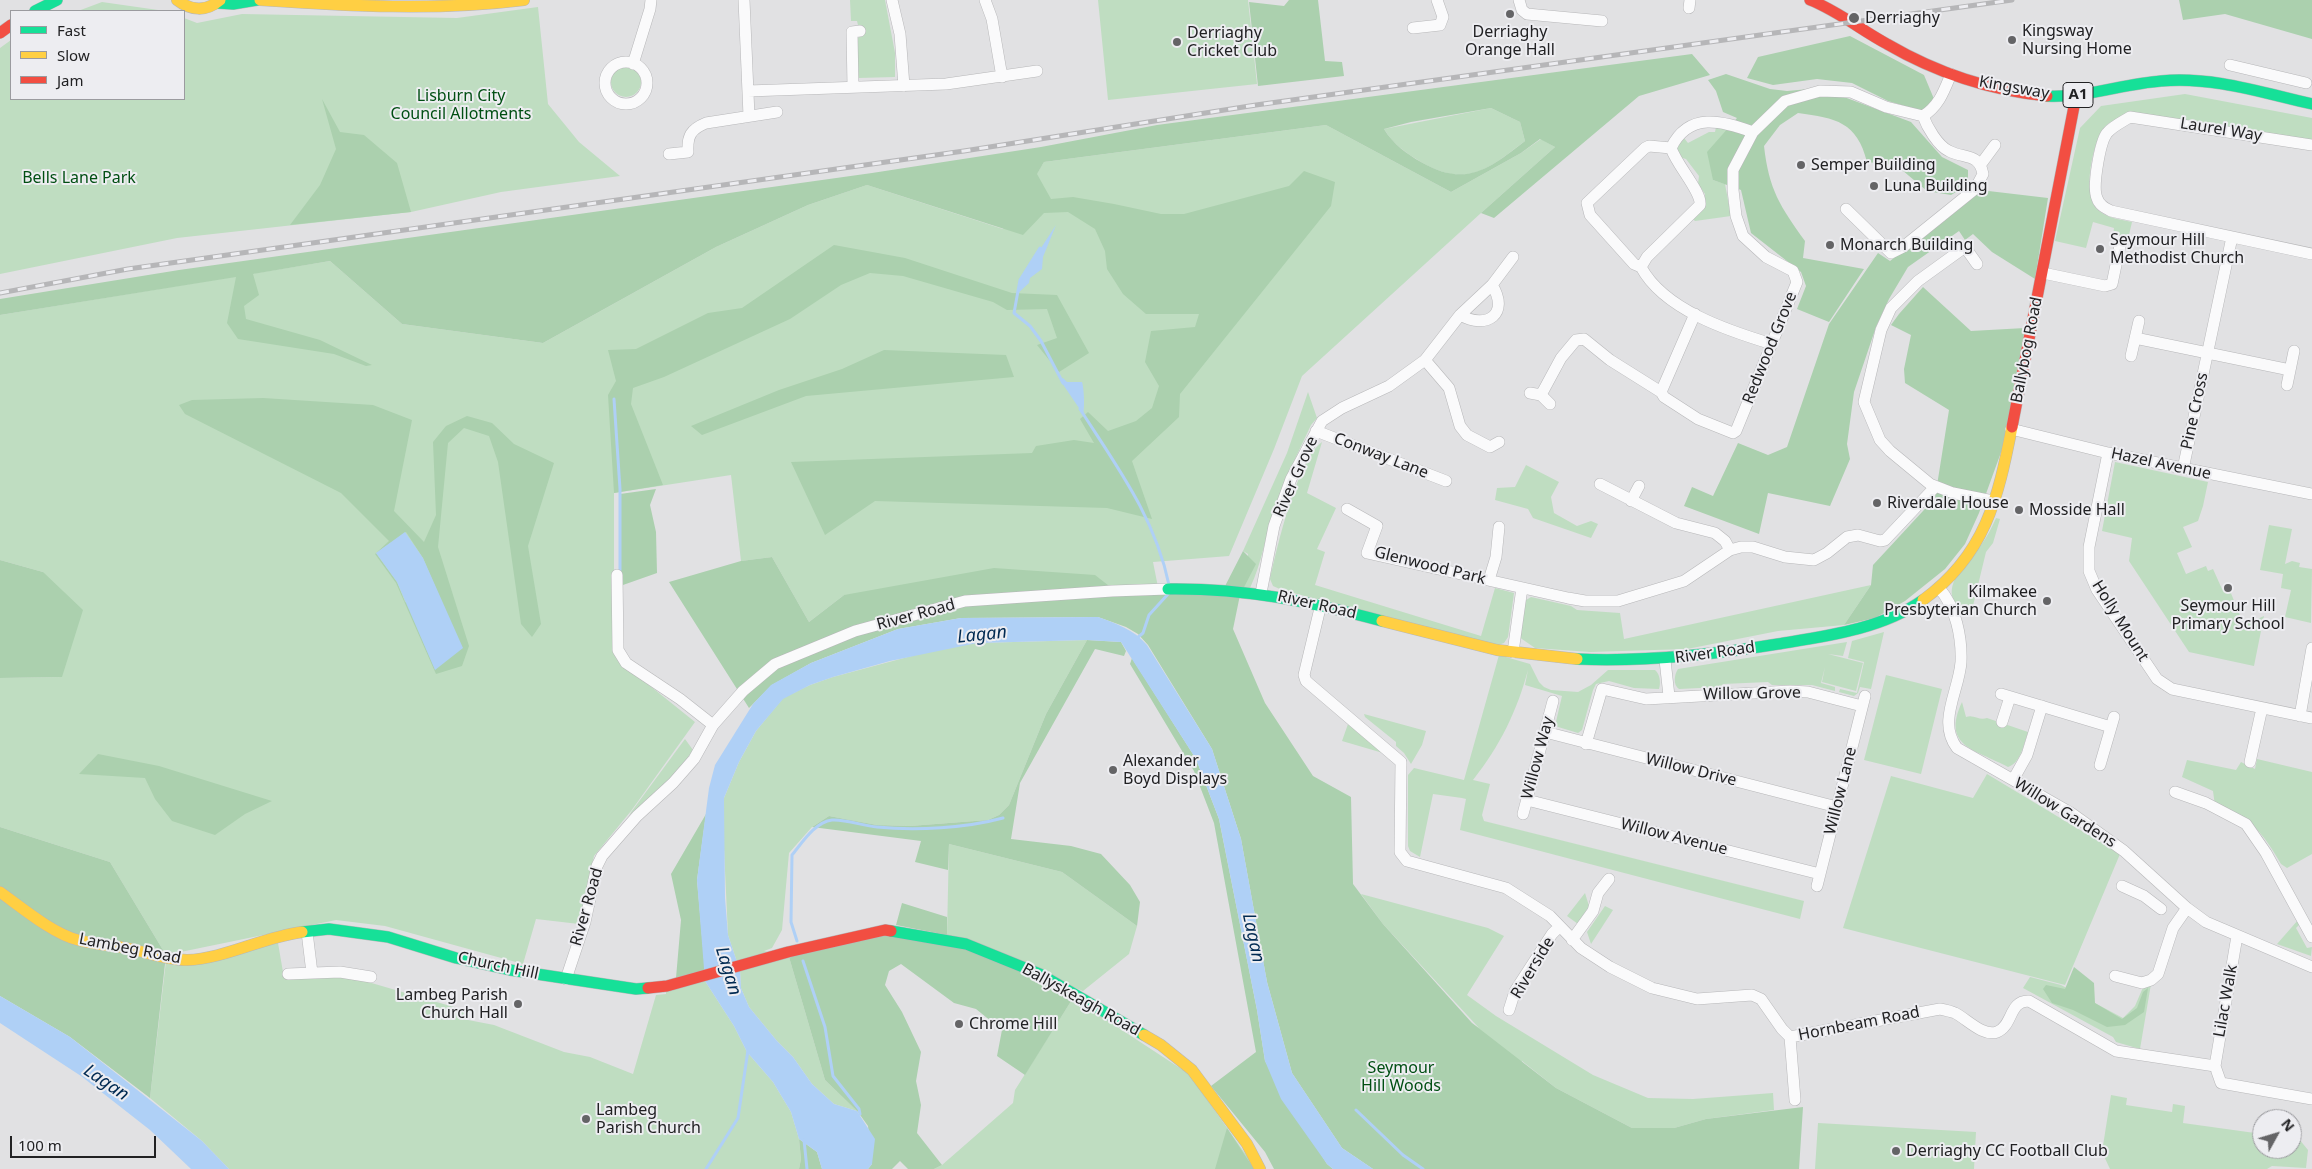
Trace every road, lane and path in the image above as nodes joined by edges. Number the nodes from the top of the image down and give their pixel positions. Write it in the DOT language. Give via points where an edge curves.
graph roads {
  1 [pos="57,0"];
  2 [pos="177,0"];
  3 [pos="259,0"];
  4 [pos="524,0"];
  5 [pos="651,0"];
  6 [pos="744,0"];
  7 [pos="892,0"];
  8 [pos="984,0"];
  9 [pos="1438,0"];
  10 [pos="1519,0"];
  11 [pos="1810,0"];
  12 [pos="219,2"];
  13 [pos="370,4"];
  14 [pos="37,10"];
  15 [pos="1602,21"];
  16 [pos="1413,28"];
  17 [pos="860,31"];
  18 [pos="633,64"];
  19 [pos="2230,65"];
  20 [pos="1037,71"];
  21 [pos="2260,71"];
  22 [pos="1951,74"];
  23 [pos="1002,77"];
  24 [pos="2306,84"];
  25 [pos="904,86"];
  26 [pos="853,88"];
  27 [pos="748,91"];
  28 [pos="2256,91"];
  29 [pos="2076,96"];
  30 [pos="2312,104"];
  31 [pos="776,112"];
  32 [pos="749,116"];
  33 [pos="1923,116"];
  34 [pos="1753,132"];
  35 [pos="2312,145"];
  36 [pos="1995,146"];
  37 [pos="1671,148"];
  38 [pos="668,154"];
  39 [pos="1981,164"];
  40 [pos="1846,209"];
  41 [pos="2232,237"];
  42 [pos="2121,241"];
  43 [pos="2312,254"];
  44 [pos="1513,257"];
  45 [pos="1977,264"];
  46 [pos="1641,267"];
  47 [pos="2043,274"];
  48 [pos="1492,285"];
  49 [pos="1695,314"];
  50 [pos="1460,315"];
  51 [pos="2139,321"];
  52 [pos="2135,338"];
  53 [pos="1772,344"];
  54 [pos="2294,351"];
  55 [pos="2207,353"];
  56 [pos="2131,356"];
  57 [pos="1425,360"];
  58 [pos="2290,370"];
  59 [pos="2287,385"];
  60 [pos="1661,392"];
  61 [pos="1550,404"];
  62 [pos="2011,430"];
  63 [pos="1316,431"];
  64 [pos="1499,442"];
  65 [pos="2108,453"];
  66 [pos="2183,469"];
  67 [pos="1446,481"];
  68 [pos="1600,484"];
  69 [pos="1640,486"];
  70 [pos="1935,487"];
  71 [pos="2312,494"];
  72 [pos="1632,501"];
  73 [pos="1993,501"];
  74 [pos="1347,509"];
  75 [pos="1499,528"];
  76 [pos="1730,550"];
  77 [pos="617,575"];
  78 [pos="1489,580"];
  79 [pos="1522,588"];
  80 [pos="1939,588"];
  81 [pos="1169,589"];
  82 [pos="1261,593"];
  83 [pos="1321,604"];
  84 [pos="2312,648"];
  85 [pos="1513,652"];
  86 [pos="1665,660"];
  87 [pos="1669,696"];
  88 [pos="1553,701"];
  89 [pos="1864,701"];
  90 [pos="2042,706"];
  91 [pos="2262,708"];
  92 [pos="2300,716"];
  93 [pos="2312,718"];
  94 [pos="2002,722"];
  95 [pos="713,725"];
  96 [pos="1545,732"];
  97 [pos="1586,744"];
  98 [pos="2250,762"];
  99 [pos="2100,765"];
  100 [pos="2013,780"];
  101 [pos="2175,792"];
  102 [pos="1527,800"];
  103 [pos="1837,807"];
  104 [pos="1523,814"];
  105 [pos="1609,878"];
  106 [pos="1818,880"];
  107 [pos="2157,880"];
  108 [pos="2122,886"];
  109 [pos="0,892"];
  110 [pos="2144,896"];
  111 [pos="2187,908"];
  112 [pos="2161,909"];
  113 [pos="1560,927"];
  114 [pos="329,929"];
  115 [pos="308,932"];
  116 [pos="2237,936"];
  117 [pos="2312,937"];
  118 [pos="1572,940"];
  119 [pos="2312,967"];
  120 [pos="312,973"];
  121 [pos="288,974"];
  122 [pos="2115,976"];
  123 [pos="371,977"];
  124 [pos="566,979"];
  125 [pos="670,986"];
  126 [pos="1509,1010"];
  127 [pos="1790,1037"];
  128 [pos="2215,1066"];
  129 [pos="2312,1099"];
  130 [pos="1795,1100"];
  131 [pos="1260,1169"];
  1 -- 14 [label="main road"];
  2 -- 12 [label="main road" via="200,10"];
  3 -- 12 [label="main road" via="233,4"];
  3 -- 13 [label="main road"];
  4 -- 13 [label="main road" via="484,6"];
  5 -- 18 [label="street"];
  6 -- 27 [label="street"];
  7 -- 25 [label="street" via="900,34"];
  8 -- 23 [label="street" via="992,19"];
  9 -- 16 [label="street" via="1443,17 1440,25"];
  10 -- 15 [label="street" via="1527,14"];
  11 -- 22 [label="main road, Kingsway / A1" via="1848,19 1887,45"];
  17 -- 26 [label="street" via="852,32"];
  19 -- 21 [label="street"];
  20 -- 23 [label="street"];
  21 -- 24 [label="street"];
  21 -- 28 [label="street"];
  22 -- 29 [label="main road, Kingsway / A1" via="2019,92"];
  22 -- 33 [label="street" via="1942,96 1932,111"];
  23 -- 25 [label="street"];
  25 -- 26 [label="street"];
  26 -- 27 [label="street"];
  27 -- 32 [label="street"];
  28 -- 29 [label="main road, Kingsway / A1" via="2220,82 2173,80"];
  28 -- 30 [label="main road, Kingsway / A1"];
  29 -- 47 [label="main road, Ballybog Road"];
  31 -- 32 [label="street"];
  32 -- 38 [label="street" via="695,127 690,134 688,152"];
  33 -- 34 [label="street, Redwood Grove" via="1886,107 1851,92 1820,91 1785,101"];
  33 -- 39 [label="street" via="1928,128 1947,151 1976,159"];
  34 -- 37 [label="street" via="1718,121 1700,123 1686,131"];
  34 -- 53 [label="street, Redwood Grove" via="1733,170 1736,216 1743,236 1766,257 1793,271 1797,282"];
  35 -- 41 [label="street, Laurel Way" via="2130,117 2106,135 2094,187 2102,206 2136,218"];
  36 -- 39 [label="street"];
  37 -- 46 [label="street" via="1675,161 1699,193 1700,205 1647,257"];
  37 -- 46 [label="street" via="1645,148 1587,203 1590,215 1634,264"];
  39 -- 40 [label="street" via="1983,174 1975,189 1904,247 1891,253"];
  41 -- 43 [label="street"];
  41 -- 55 [label="street, Pine Cross"];
  42 -- 47 [label="street" via="2112,284 2105,286"];
  44 -- 48 [label="street, River Grove"];
  45 -- 70 [label="street" via="1965,247 1918,281 1892,308 1881,330 1864,402 1880,440"];
  46 -- 49 [label="street" via="1646,277 1665,295"];
  47 -- 62 [label="main road, Ballybog Road"];
  48 -- 50 [label="street, River Grove"];
  48 -- 50 [label="street" via="1499,297 1499,309 1495,315 1484,322 1473,322"];
  49 -- 53 [label="street" via="1730,331"];
  49 -- 60 [label="street"];
  50 -- 57 [label="street, River Grove"];
  51 -- 52 [label="street"];
  52 -- 55 [label="street, Pine Cross"];
  52 -- 56 [label="street"];
  53 -- 60 [label="street, Redwood Grove" via="1733,433 1698,419"];
  54 -- 58 [label="street"];
  55 -- 58 [label="street, Pine Cross"];
  55 -- 66 [label="street, Pine Cross"];
  57 -- 63 [label="street, River Grove" via="1388,386 1322,421"];
  57 -- 64 [label="street" via="1449,388 1460,426 1467,435 1490,447"];
  58 -- 59 [label="street"];
  60 -- 61 [label="street, Redwood Grove" via="1610,360 1584,339 1576,340 1535,394"];
  62 -- 65 [label="street, Hazel Avenue"];
  62 -- 73 [label="main road, Ballybog Road"];
  63 -- 67 [label="street, Conway Lane"];
  63 -- 82 [label="street, River Grove" via="1291,479 1274,526"];
  65 -- 66 [label="street, Hazel Avenue"];
  65 -- 91 [label="street, Holly Mount" via="2089,547 2089,571 2097,590 2157,679 2172,690"];
  66 -- 71 [label="street, Hazel Avenue"];
  68 -- 72 [label="street"];
  69 -- 72 [label="street"];
  70 -- 73 [label="street"];
  70 -- 76 [label="street" via="1885,540 1858,535 1848,537 1814,560 1785,557 1752,547"];
  72 -- 76 [label="street" via="1676,523 1715,533"];
  73 -- 80 [label="main road, Ballybog Road" via="1982,533 1967,560"];
  74 -- 78 [label="street, Glenwood Park" via="1377,526 1367,553"];
  75 -- 78 [label="street" via="1496,557"];
  76 -- 79 [label="street, Glenwood Park" via="1684,581 1618,601 1585,601"];
  77 -- 95 [label="street" via="618,650 626,664"];
  78 -- 79 [label="street, Glenwood Park"];
  79 -- 85 [label="street"];
  80 -- 86 [label="main road, River Road" via="1914,607 1884,622 1860,629"];
  80 -- 100 [label="street, Willow Gardens" via="1955,618 1960,641 1961,663 1948,723 1950,738 1958,748"];
  81 -- 82 [label="main road, River Road" via="1229,589"];
  81 -- 95 [label="street, River Road" via="965,601 855,631 776,664 743,691"];
  82 -- 83 [label="main road, River Road"];
  83 -- 85 [label="main road, River Road"];
  83 -- 113 [label="street, Hornbeam Road" via="1304,675 1306,682 1401,762 1400,852 1407,861 1506,888 1550,916"];
  84 -- 92 [label="street"];
  85 -- 86 [label="main road, River Road" via="1599,661"];
  86 -- 87 [label="street"];
  87 -- 89 [label="street, Willow Grove" via="1808,692"];
  87 -- 97 [label="street, Willow Grove" via="1646,699 1602,690"];
  88 -- 96 [label="street, Willow Way"];
  89 -- 103 [label="street, Willow Lane"];
  90 -- 94 [label="street" via="2005,695"];
  90 -- 99 [label="street" via="2113,722"];
  90 -- 100 [label="street" via="2027,755"];
  91 -- 92 [label="street, Holly Mount"];
  91 -- 98 [label="street"];
  92 -- 93 [label="street, Holly Mount"];
  95 -- 124 [label="street, River Road" via="689,765 602,856"];
  96 -- 97 [label="street, Willow Drive"];
  96 -- 102 [label="street, Willow Way"];
  97 -- 103 [label="street, Willow Drive"];
  100 -- 107 [label="street, Willow Gardens" via="2071,813 2124,851"];
  101 -- 117 [label="street" via="2206,803 2246,824 2266,853"];
  102 -- 104 [label="street, Willow Way"];
  102 -- 106 [label="street, Willow Avenue"];
  103 -- 106 [label="street, Willow Lane"];
  105 -- 118 [label="street" via="1598,893 1593,911"];
  107 -- 110 [label="street"];
  107 -- 111 [label="street, Willow Gardens"];
  108 -- 110 [label="street"];
  109 -- 115 [label="main road, Lambeg Road" via="45,924 76,940 128,948 164,958 187,960 228,952 280,935"];
  110 -- 112 [label="street"];
  111 -- 116 [label="street, Willow Gardens" via="2206,922"];
  111 -- 122 [label="street" via="2173,928 2158,974 2142,982"];
  113 -- 118 [label="street, Hornbeam Road"];
  113 -- 126 [label="street, Riverside" via="1552,934 1516,991"];
  114 -- 115 [label="main road, Lambeg Road"];
  114 -- 124 [label="main road, Church Hill" via="388,937 456,958"];
  115 -- 120 [label="street"];
  116 -- 119 [label="street, Willow Gardens"];
  116 -- 128 [label="street, Lilac Walk"];
  118 -- 127 [label="street, Hornbeam Road" via="1610,967 1652,988 1697,998 1752,995 1761,999"];
  120 -- 121 [label="street"];
  120 -- 123 [label="street" via="340,972"];
  124 -- 125 [label="main road, Church Hill" via="622,988"];
  125 -- 131 [label="main road, Ballyskeagh Road" via="788,952 885,930 966,944 1040,974 1161,1045 1192,1070 1247,1144"];
  127 -- 128 [label="street, Hornbeam Road" via="1940,1009 1988,1033 2002,1029 2017,1005 2029,1001 2116,1051"];
  127 -- 130 [label="street"];
  128 -- 129 [label="street" via="2221,1083"];
}
